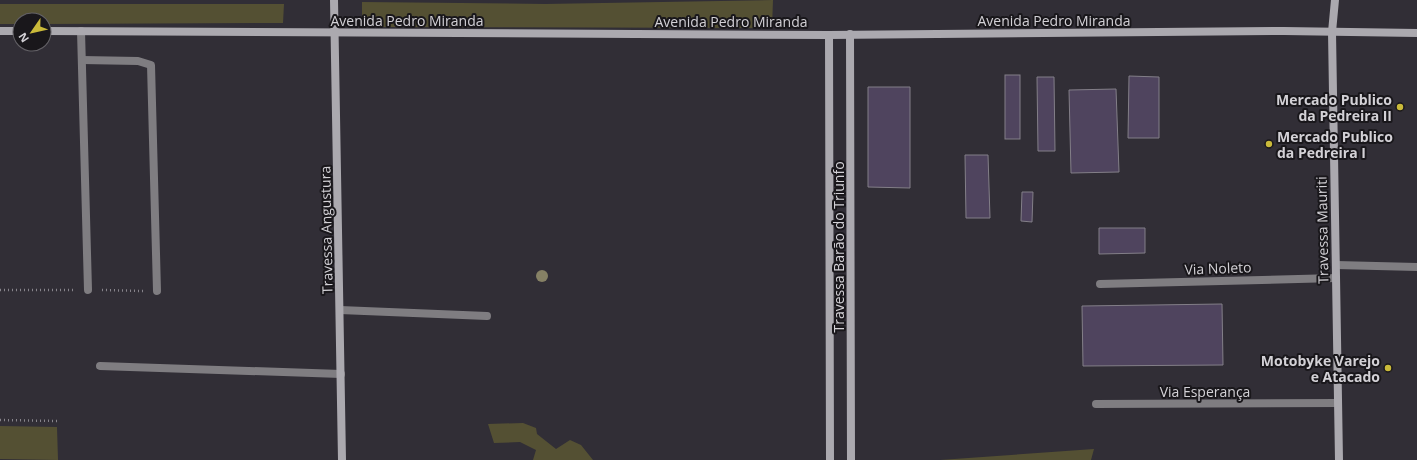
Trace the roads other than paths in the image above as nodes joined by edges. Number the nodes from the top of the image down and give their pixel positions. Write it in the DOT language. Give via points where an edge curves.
graph roads {
  1 [pos="334,0"];
  2 [pos="1335,0"];
  3 [pos="0,31"];
  4 [pos="12,31"];
  5 [pos="52,31"];
  6 [pos="81,31"];
  7 [pos="336,32"];
  8 [pos="1332,32"];
  9 [pos="1417,33"];
  10 [pos="850,34"];
  11 [pos="829,35"];
  12 [pos="82,60"];
  13 [pos="1336,265"];
  14 [pos="1417,267"];
  15 [pos="1336,278"];
  16 [pos="1100,284"];
  17 [pos="88,290"];
  18 [pos="157,291"];
  19 [pos="340,310"];
  20 [pos="487,316"];
  21 [pos="100,366"];
  22 [pos="341,374"];
  23 [pos="1338,403"];
  24 [pos="1096,404"];
  25 [pos="342,460"];
  26 [pos="830,460"];
  27 [pos="851,460"];
  28 [pos="1339,460"];
  1 -- 7 [label="main road, Travessa Angustura"];
  2 -- 8 [label="main road, Travessa Mauriti"];
  3 -- 4 [label="main road"];
  5 -- 6 [label="main road, Avenida Pedro Miranda"];
  6 -- 7 [label="main road, Avenida Pedro Miranda"];
  6 -- 12 [label="street"];
  7 -- 11 [label="main road, Avenida Pedro Miranda"];
  7 -- 19 [label="main road, Travessa Angustura"];
  8 -- 9 [label="main road, Avenida Pedro Miranda"];
  8 -- 10 [label="main road, Avenida Pedro Miranda"];
  8 -- 13 [label="main road, Travessa Mauriti"];
  10 -- 11 [label="main road, Avenida Pedro Miranda"];
  10 -- 27 [label="main road, Travessa Barão do Triunfo"];
  11 -- 26 [label="main road, Travessa Barão do Triunfo"];
  12 -- 17 [label="street"];
  12 -- 18 [label="street" via="138,60 151,65"];
  13 -- 14 [label="street"];
  13 -- 15 [label="main road, Travessa Mauriti"];
  15 -- 16 [label="street, Via Noleto"];
  15 -- 23 [label="main road, Travessa Mauriti"];
  19 -- 20 [label="street"];
  19 -- 22 [label="main road, Travessa Angustura"];
  21 -- 22 [label="street"];
  22 -- 25 [label="main road, Travessa Angustura"];
  23 -- 24 [label="street, Via Esperança"];
  23 -- 28 [label="main road, Travessa Mauriti"];
}
